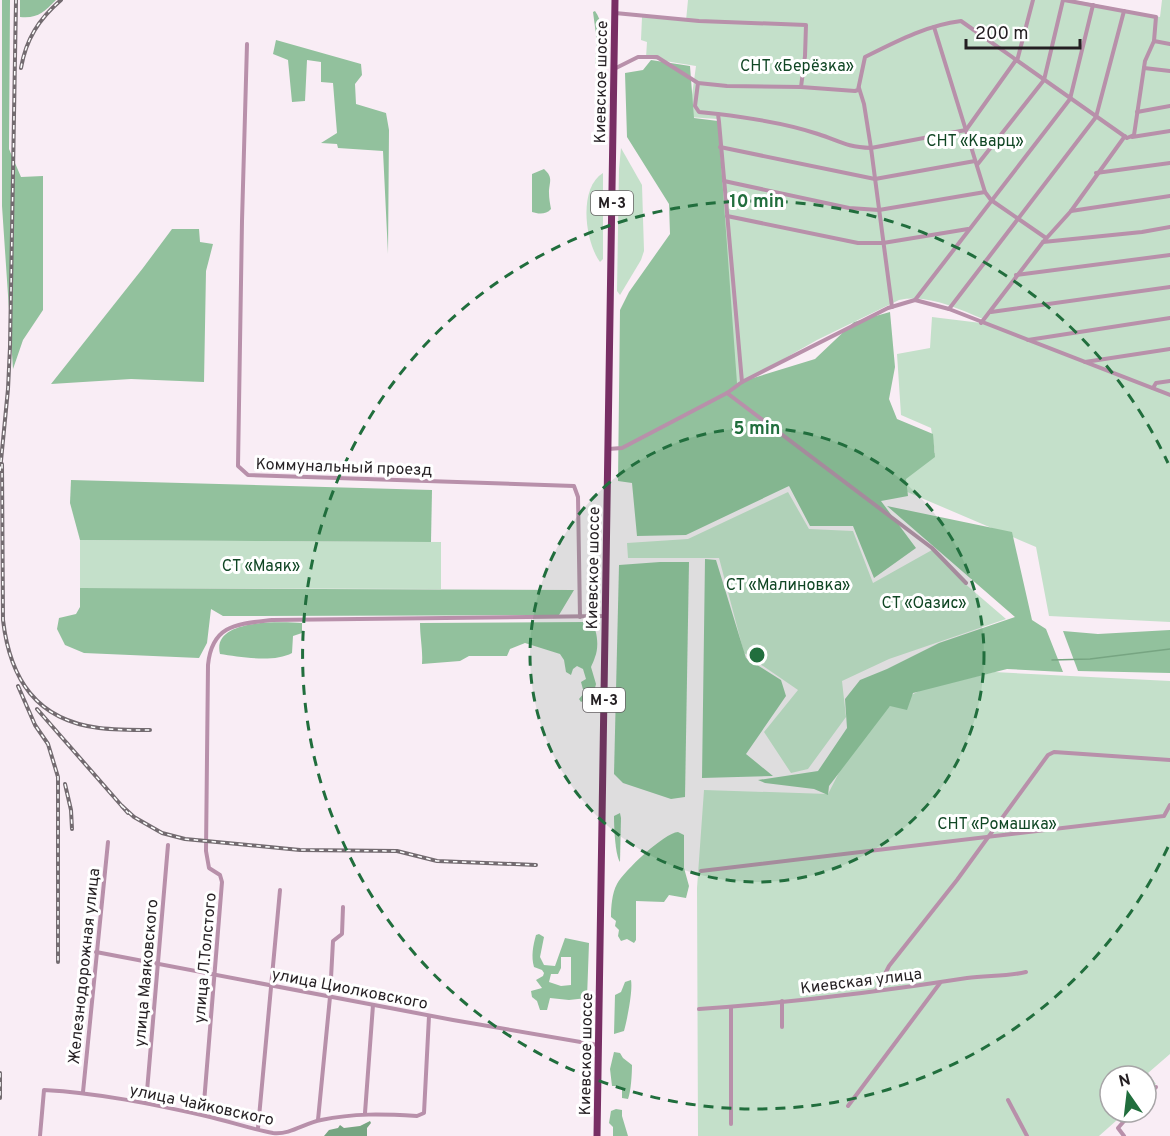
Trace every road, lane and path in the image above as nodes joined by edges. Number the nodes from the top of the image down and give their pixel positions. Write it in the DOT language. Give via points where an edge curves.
graph roads {
  1 [pos="615,0"];
  2 [pos="1033,0"];
  3 [pos="1064,0"];
  4 [pos="1093,5"];
  5 [pos="1124,11"];
  6 [pos="615,13"];
  7 [pos="934,27"];
  8 [pos="1154,42"];
  9 [pos="247,44"];
  10 [pos="1170,44"];
  11 [pos="1017,61"];
  12 [pos="1144,68"];
  13 [pos="614,70"];
  14 [pos="1170,71"];
  15 [pos="1044,80"];
  16 [pos="698,83"];
  17 [pos="858,86"];
  18 [pos="801,87"];
  19 [pos="1070,99"];
  20 [pos="1170,106"];
  21 [pos="1137,112"];
  22 [pos="718,114"];
  23 [pos="1096,117"];
  24 [pos="966,130"];
  25 [pos="1170,130"];
  26 [pos="1126,137"];
  27 [pos="720,147"];
  28 [pos="870,148"];
  29 [pos="1170,163"];
  30 [pos="976,164"];
  31 [pos="1096,173"];
  32 [pos="875,179"];
  33 [pos="724,182"];
  34 [pos="985,192"];
  35 [pos="1170,196"];
  36 [pos="991,200"];
  37 [pos="879,210"];
  38 [pos="1071,211"];
  39 [pos="727,216"];
  40 [pos="1018,218"];
  41 [pos="1170,227"];
  42 [pos="969,229"];
  43 [pos="1045,240"];
  44 [pos="883,243"];
  45 [pos="1170,255"];
  46 [pos="1016,275"];
  47 [pos="1170,286"];
  48 [pos="915,300"];
  49 [pos="892,307"];
  50 [pos="949,309"];
  51 [pos="991,312"];
  52 [pos="1170,318"];
  53 [pos="981,323"];
  54 [pos="1026,340"];
  55 [pos="1170,349"];
  56 [pos="1083,362"];
  57 [pos="1170,381"];
  58 [pos="742,382"];
  59 [pos="1153,388"];
  60 [pos="727,393"];
  61 [pos="1170,395"];
  62 [pos="608,448"];
  63 [pos="966,583"];
  64 [pos="605,615"];
  65 [pos="580,617"];
  66 [pos="1170,760"];
  67 [pos="1170,805"];
  68 [pos="988,836"];
  69 [pos="108,842"];
  70 [pos="168,845"];
  71 [pos="701,871"];
  72 [pos="280,890"];
  73 [pos="343,907"];
  74 [pos="96,952"];
  75 [pos="157,963"];
  76 [pos="1026,972"];
  77 [pos="215,974"];
  78 [pos="940,983"];
  79 [pos="273,984"];
  80 [pos="877,990"];
  81 [pos="330,997"];
  82 [pos="782,1001"];
  83 [pos="374,1005"];
  84 [pos="731,1007"];
  85 [pos="699,1009"];
  86 [pos="429,1016"];
  87 [pos="782,1027"];
  88 [pos="599,1046"];
  89 [pos="83,1092"];
  90 [pos="1008,1100"];
  91 [pos="146,1103"];
  92 [pos="848,1106"];
  93 [pos="365,1113"];
  94 [pos="203,1115"];
  95 [pos="318,1120"];
  96 [pos="732,1124"];
  97 [pos="1122,1124"];
  98 [pos="258,1128"];
  99 [pos="275,1135"];
  100 [pos="40,1136"];
  101 [pos="597,1136"];
  102 [pos="1027,1136"];
  103 [pos="1124,1136"];
  1 -- 6 [label="highway, Киевское шоссе / М-3"];
  2 -- 11 [label="street"];
  3 -- 4 [label="street"];
  3 -- 15 [label="street"];
  4 -- 5 [label="street"];
  4 -- 19 [label="street"];
  5 -- 8 [label="street" via="1156,17"];
  5 -- 23 [label="street"];
  6 -- 13 [label="highway, Киевское шоссе / М-3"];
  6 -- 18 [label="street" via="806,25"];
  7 -- 11 [label="street" via="961,21"];
  7 -- 17 [label="street" via="865,57"];
  7 -- 24 [label="street"];
  8 -- 10 [label="street"];
  8 -- 12 [label="street"];
  9 -- 65 [label="street, Коммунальный проезд" via="238,466 248,475 574,486 578,496"];
  11 -- 15 [label="street"];
  11 -- 24 [label="street"];
  12 -- 14 [label="street"];
  12 -- 21 [label="street"];
  13 -- 16 [label="street" via="638,57 657,57"];
  13 -- 62 [label="highway, Киевское шоссе / М-3"];
  15 -- 19 [label="street"];
  15 -- 30 [label="street"];
  16 -- 18 [label="street"];
  16 -- 22 [label="street" via="695,106 699,112"];
  17 -- 18 [label="street" via="855,91"];
  17 -- 28 [label="street"];
  19 -- 23 [label="street"];
  19 -- 36 [label="street"];
  20 -- 21 [label="street"];
  21 -- 26 [label="street" via="1134,135"];
  22 -- 27 [label="street"];
  22 -- 28 [label="street"];
  23 -- 26 [label="street"];
  23 -- 40 [label="street"];
  24 -- 28 [label="street"];
  24 -- 30 [label="street"];
  25 -- 26 [label="street"];
  26 -- 31 [label="street"];
  27 -- 32 [label="street"];
  27 -- 33 [label="street"];
  28 -- 32 [label="street"];
  29 -- 31 [label="street"];
  30 -- 32 [label="street"];
  30 -- 34 [label="street"];
  31 -- 38 [label="street"];
  32 -- 37 [label="street"];
  33 -- 37 [label="street" via="849,208"];
  33 -- 39 [label="street"];
  34 -- 36 [label="street"];
  34 -- 37 [label="street"];
  35 -- 38 [label="street"];
  36 -- 40 [label="street"];
  36 -- 42 [label="street"];
  37 -- 44 [label="street"];
  38 -- 43 [label="street"];
  39 -- 44 [label="street" via="858,243"];
  39 -- 58 [label="street"];
  40 -- 43 [label="street"];
  40 -- 50 [label="street"];
  41 -- 43 [label="street"];
  42 -- 44 [label="street"];
  42 -- 48 [label="street"];
  43 -- 46 [label="street"];
  44 -- 49 [label="street"];
  45 -- 46 [label="street"];
  46 -- 51 [label="street"];
  47 -- 51 [label="street"];
  48 -- 49 [label="street"];
  48 -- 50 [label="street"];
  49 -- 58 [label="street"];
  50 -- 53 [label="street"];
  51 -- 53 [label="street"];
  52 -- 54 [label="street"];
  53 -- 54 [label="street"];
  54 -- 56 [label="street"];
  55 -- 56 [label="street"];
  56 -- 59 [label="street"];
  57 -- 59 [label="street" via="1156,383"];
  58 -- 60 [label="street"];
  59 -- 61 [label="street"];
  60 -- 62 [label="street" via="622,448"];
  60 -- 63 [label="street" via="932,548"];
  62 -- 64 [label="highway, Киевское шоссе / М-3"];
  64 -- 65 [label="street"];
  64 -- 88 [label="highway, Киевское шоссе / М-3"];
  65 -- 77 [label="street, улица Л.Толстого" via="272,620 242,623 218,636 208,665 206,851 209,868 220,875 222,882"];
  66 -- 68 [label="street" via="1054,752"];
  67 -- 68 [label="street" via="1164,816"];
  68 -- 71 [label="street"];
  68 -- 80 [label="street" via="890,966"];
  69 -- 74 [label="street, Железнодорожная улица"];
  70 -- 75 [label="street, улица Маяковского"];
  72 -- 79 [label="street"];
  73 -- 81 [label="street" via="342,934 333,941"];
  74 -- 75 [label="street, улица Циолковского"];
  74 -- 89 [label="street, Железнодорожная улица"];
  75 -- 77 [label="street, улица Циолковского"];
  75 -- 91 [label="street, улица Маяковского"];
  76 -- 78 [label="street, Киевская улица"];
  77 -- 79 [label="street, улица Циолковского"];
  77 -- 94 [label="street, улица Л.Толстого"];
  78 -- 80 [label="street, Киевская улица"];
  78 -- 92 [label="street"];
  79 -- 81 [label="street, улица Циолковского"];
  79 -- 98 [label="street"];
  80 -- 82 [label="street, Киевская улица"];
  81 -- 83 [label="street, улица Циолковского"];
  81 -- 95 [label="street"];
  82 -- 84 [label="street, Киевская улица"];
  82 -- 87 [label="street"];
  83 -- 86 [label="street, улица Циолковского"];
  83 -- 93 [label="street"];
  84 -- 85 [label="street, Киевская улица"];
  84 -- 96 [label="street"];
  86 -- 88 [label="street, улица Циолковского"];
  86 -- 93 [label="street, улица Чайковского" via="424,1113"];
  88 -- 101 [label="highway, Киевское шоссе / М-3"];
  89 -- 91 [label="street, улица Чайковского"];
  89 -- 100 [label="street, улица Чайковского" via="44,1090"];
  90 -- 102 [label="street"];
  91 -- 94 [label="street, улица Чайковского"];
  93 -- 95 [label="street, улица Чайковского"];
  94 -- 98 [label="street, улица Чайковского"];
  95 -- 99 [label="street, улица Чайковского"];
  97 -- 103 [label="street" via="1118,1128"];
  98 -- 99 [label="street, улица Чайковского"];
}
